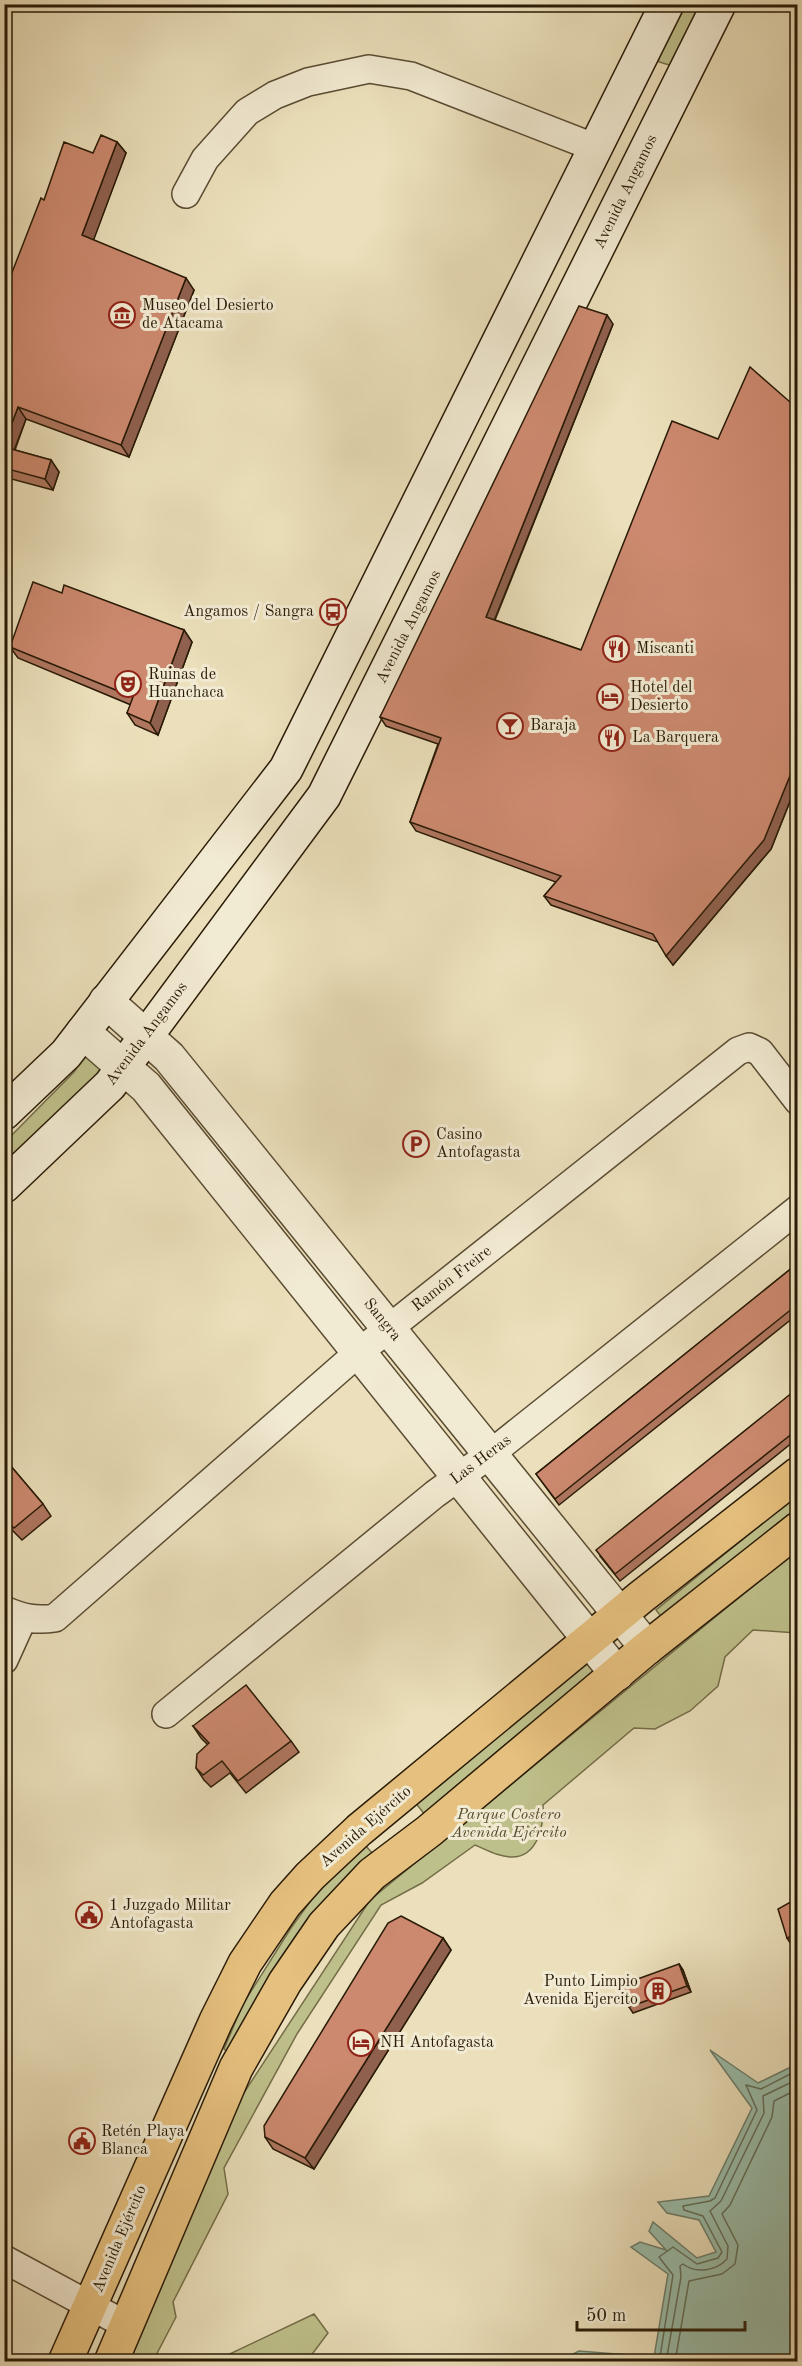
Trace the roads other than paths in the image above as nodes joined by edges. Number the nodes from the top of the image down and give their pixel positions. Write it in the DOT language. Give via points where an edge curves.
graph roads {
  1 [pos="667,4"];
  2 [pos="719,4"];
  3 [pos="630,78"];
  4 [pos="667,108"];
  5 [pos="612,116"];
  6 [pos="649,147"];
  7 [pos="596,148"];
  8 [pos="186,194"];
  9 [pos="106,1001"];
  10 [pos="83,1032"];
  11 [pos="146,1037"];
  12 [pos="124,1067"];
  13 [pos="798,1101"];
  14 [pos="4,1113"];
  15 [pos="4,1186"];
  16 [pos="798,1209"];
  17 [pos="389,1328"];
  18 [pos="358,1353"];
  19 [pos="489,1455"];
  20 [pos="798,1473"];
  21 [pos="459,1477"];
  22 [pos="798,1529"];
  23 [pos="14,1614"];
  24 [pos="619,1615"];
  25 [pos="591,1640"];
  26 [pos="647,1648"];
  27 [pos="4,1660"];
  28 [pos="617,1674"];
  29 [pos="166,1714"];
  30 [pos="4,2259"];
  31 [pos="91,2305"];
  32 [pos="126,2325"];
  33 [pos="65,2361"];
  34 [pos="111,2361"];
  1 -- 3 [label="main road"];
  2 -- 4 [label="main road, Avenida Angamos"];
  3 -- 4 [label="main road"];
  3 -- 5 [label="main road"];
  4 -- 6 [label="main road, Avenida Angamos"];
  5 -- 6 [label="main road"];
  5 -- 7 [label="main road"];
  6 -- 11 [label="main road, Avenida Angamos" via="324,796"];
  7 -- 8 [label="street" via="411,76 369,69 308,82 275,95 248,112 205,159"];
  7 -- 9 [label="main road" via="286,769"];
  9 -- 10 [label="main road"];
  9 -- 11 [label="main road, Sangra"];
  10 -- 12 [label="main road"];
  10 -- 14 [label="main road" via="66,1054"];
  11 -- 12 [label="main road, Avenida Angamos"];
  11 -- 17 [label="main road, Sangra" via="169,1057"];
  12 -- 15 [label="main road, Avenida Angamos"];
  12 -- 18 [label="main road" via="146,1088"];
  13 -- 17 [label="street, Ramón Freire" via="760,1052 749,1047 738,1052"];
  16 -- 19 [label="street, Las Heras"];
  17 -- 18 [label="street, Ramón Freire"];
  17 -- 19 [label="main road, Sangra"];
  18 -- 21 [label="main road"];
  18 -- 23 [label="street, Ramón Freire" via="55,1618 39,1621"];
  19 -- 21 [label="street, Las Heras"];
  19 -- 24 [label="main road, Sangra"];
  20 -- 24 [label="highway, Avenida Ejército"];
  21 -- 25 [label="main road"];
  21 -- 29 [label="street, Las Heras"];
  22 -- 26 [label="highway"];
  23 -- 27 [label="street"];
  24 -- 25 [label="highway, Avenida Ejército"];
  24 -- 26 [label="main road, Sangra"];
  25 -- 28 [label="main road"];
  25 -- 31 [label="highway, Avenida Ejército" via="359,1830 285,1904 245,1963 216,2021"];
  26 -- 28 [label="highway"];
  28 -- 32 [label="highway" via="372,1874 324,1924 285,1982 236,2068"];
  30 -- 31 [label="street"];
  31 -- 32 [label="street"];
  31 -- 33 [label="highway, Avenida Ejército"];
  32 -- 34 [label="highway"];
}
